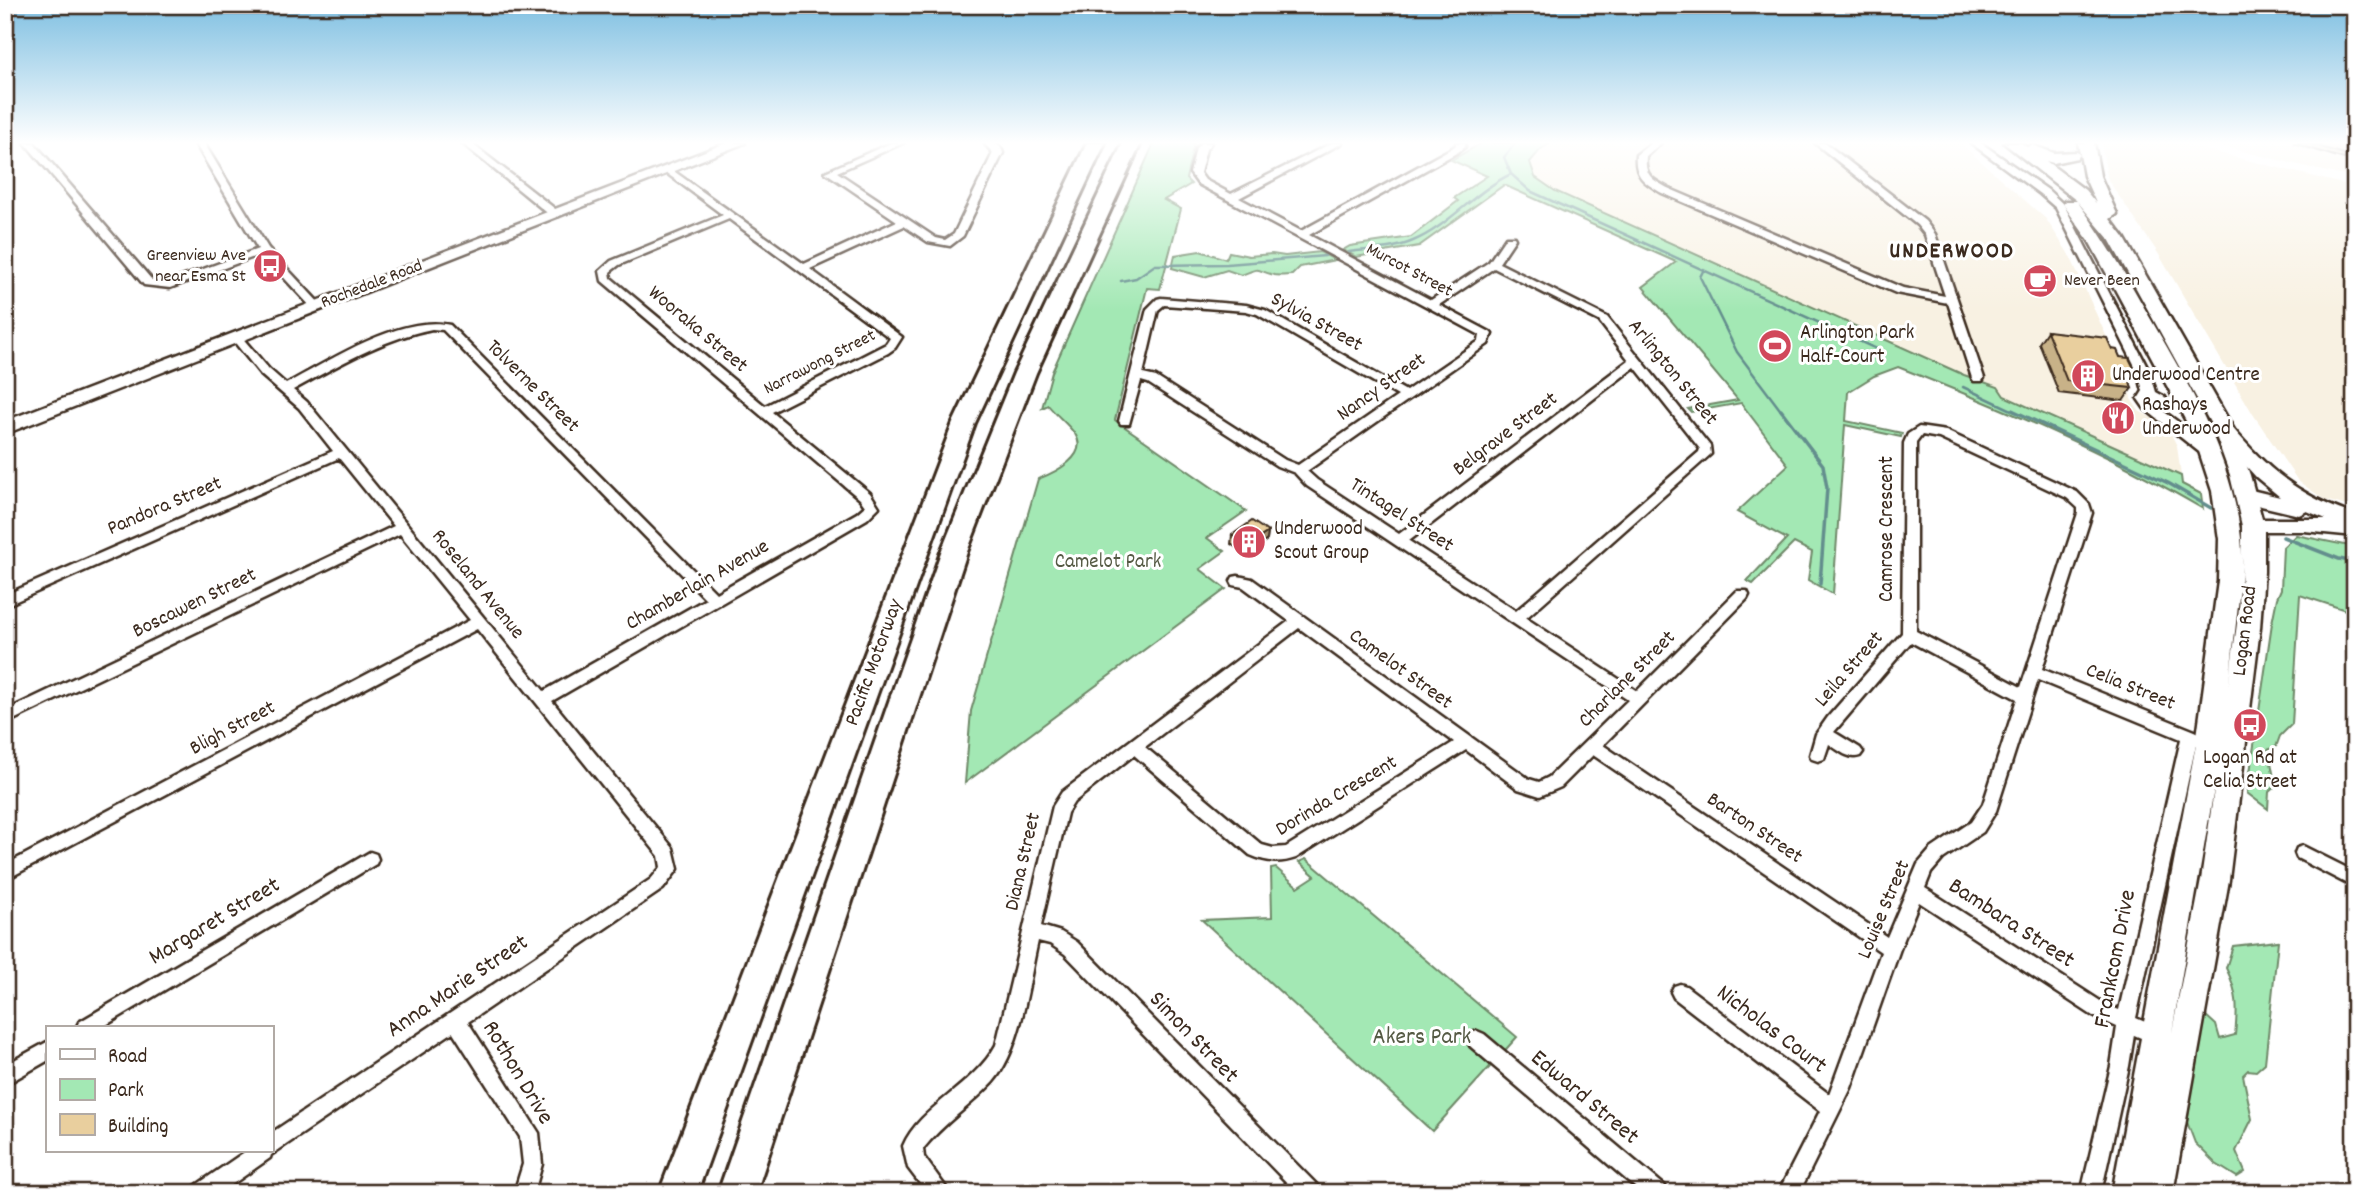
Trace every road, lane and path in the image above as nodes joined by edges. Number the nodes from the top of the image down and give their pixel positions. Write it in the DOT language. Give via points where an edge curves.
graph roads {
  1 [pos="77,199"];
  2 [pos="233,199"];
  3 [pos="536,199"];
  4 [pos="594,199"];
  5 [pos="708,199"];
  6 [pos="870,199"];
  7 [pos="976,199"];
  8 [pos="1057,199"];
  9 [pos="1070,199"];
  10 [pos="1107,199"];
  11 [pos="1233,199"];
  12 [pos="1366,199"];
  13 [pos="1685,199"];
  14 [pos="1891,199"];
  15 [pos="2051,199"];
  16 [pos="2070,199"];
  17 [pos="2081,199"];
  18 [pos="2101,199"];
  19 [pos="555,214"];
  20 [pos="731,215"];
  21 [pos="904,222"];
  22 [pos="1303,235"];
  23 [pos="2116,237"];
  24 [pos="1510,239"];
  25 [pos="264,250"];
  26 [pos="1493,264"];
  27 [pos="804,268"];
  28 [pos="1953,301"];
  29 [pos="1433,304"];
  30 [pos="316,306"];
  31 [pos="236,337"];
  32 [pos="1486,338"];
  33 [pos="1636,360"];
  34 [pos="1138,376"];
  35 [pos="1978,378"];
  36 [pos="285,389"];
  37 [pos="1405,395"];
  38 [pos="764,411"];
  39 [pos="1125,421"];
  40 [pos="964,424"];
  41 [pos="5,428"];
  42 [pos="2222,428"];
  43 [pos="341,452"];
  44 [pos="2212,458"];
  45 [pos="1299,470"];
  46 [pos="2222,495"];
  47 [pos="2080,501"];
  48 [pos="872,507"];
  49 [pos="2250,509"];
  50 [pos="2352,524"];
  51 [pos="402,527"];
  52 [pos="1400,541"];
  53 [pos="1238,581"];
  54 [pos="1742,595"];
  55 [pos="715,600"];
  56 [pos="5,601"];
  57 [pos="1518,617"];
  58 [pos="1298,621"];
  59 [pos="480,622"];
  60 [pos="1909,634"];
  61 [pos="2035,672"];
  62 [pos="2024,696"];
  63 [pos="542,699"];
  64 [pos="1639,699"];
  65 [pos="5,718"];
  66 [pos="1825,734"];
  67 [pos="2199,740"];
  68 [pos="1465,743"];
  69 [pos="1592,746"];
  70 [pos="1136,748"];
  71 [pos="1855,752"];
  72 [pos="1818,755"];
  73 [pos="1540,789"];
  74 [pos="2303,853"];
  75 [pos="370,859"];
  76 [pos="670,869"];
  77 [pos="5,873"];
  78 [pos="2355,881"];
  79 [pos="1914,890"];
  80 [pos="1032,931"];
  81 [pos="1891,949"];
  82 [pos="1680,992"];
  83 [pos="456,1020"];
  84 [pos="2127,1024"];
  85 [pos="88,1026"];
  86 [pos="2155,1034"];
  87 [pos="1477,1040"];
  88 [pos="46,1052"];
  89 [pos="5,1076"];
  90 [pos="1832,1108"];
  91 [pos="273,1144"];
  92 [pos="263,1152"];
  93 [pos="202,1193"];
  94 [pos="524,1193"];
  95 [pos="678,1193"];
  96 [pos="737,1193"];
  97 [pos="940,1193"];
  98 [pos="1311,1193"];
  99 [pos="1658,1193"];
  100 [pos="1788,1193"];
  101 [pos="2091,1193"];
  102 [pos="2127,1193"];
  103 [pos="2157,1193"];
  1 -- 25 [label="street" via="148,283 166,286"];
  2 -- 25 [label="street"];
  3 -- 19 [label="street"];
  4 -- 19 [label="main road, Rochedale Road"];
  5 -- 20 [label="street, Narrawong Street"];
  6 -- 21 [label="street"];
  7 -- 21 [label="street" via="958,236 946,244"];
  8 -- 40 [label="highway" via="971,383"];
  9 -- 40 [label="highway, Pacific Motorway"];
  10 -- 96 [label="highway, Pacific Motorway" via="1025,373 954,552"];
  11 -- 22 [label="street, Murcot Street"];
  12 -- 22 [label="street"];
  13 -- 28 [label="street" via="1900,291"];
  14 -- 28 [label="street" via="1930,234"];
  15 -- 44 [label="street" via="2060,207 2144,372 2150,400"];
  16 -- 44 [label="main road, Logan Road" via="2155,342"];
  17 -- 23 [label="main road, Logan Road"];
  18 -- 23 [label="main road"];
  19 -- 30 [label="main road, Rochedale Road"];
  20 -- 27 [label="street, Narrawong Street"];
  20 -- 38 [label="street, Wooraka Street" via="615,263 605,271 606,279"];
  21 -- 27 [label="street"];
  22 -- 29 [label="street, Murcot Street"];
  23 -- 42 [label="main road, Logan Road"];
  24 -- 26 [label="street"];
  25 -- 30 [label="street"];
  26 -- 29 [label="street"];
  26 -- 33 [label="street, Arlington Street" via="1603,319"];
  27 -- 38 [label="street, Narrawong Street" via="892,333 896,341"];
  28 -- 35 [label="street"];
  29 -- 32 [label="street, Murcot Street" via="1481,329"];
  30 -- 31 [label="main road, Rochedale Road"];
  31 -- 36 [label="street, Roseland Avenue"];
  31 -- 41 [label="main road, Rochedale Road"];
  32 -- 37 [label="street, Nancy Street"];
  33 -- 52 [label="street, Belgrave Street"];
  33 -- 57 [label="street, Arlington Street" via="1703,443 1704,454"];
  34 -- 37 [label="street, Sylvia Street" via="1153,309 1161,301 1261,312"];
  34 -- 39 [label="street"];
  34 -- 45 [label="street, Tintagel Street" via="1152,380"];
  36 -- 43 [label="street, Roseland Avenue"];
  36 -- 55 [label="street, Tolverne Street" via="419,326 446,327"];
  37 -- 45 [label="street, Nancy Street"];
  38 -- 48 [label="street, Wooraka Street" via="865,496"];
  40 -- 95 [label="highway, Pacific Motorway"];
  42 -- 49 [label="main road, Logan Road"];
  42 -- 50 [label="main road" via="2273,484"];
  43 -- 51 [label="street, Roseland Avenue"];
  43 -- 56 [label="street, Pandora Street"];
  44 -- 46 [label="main road, Logan Road"];
  45 -- 52 [label="street, Tintagel Street" via="1311,484"];
  46 -- 49 [label="main road"];
  46 -- 67 [label="main road, Logan Road" via="2230,539 2229,581"];
  47 -- 60 [label="street, Camrose Crescent" via="1942,434 1919,431 1912,437"];
  47 -- 61 [label="street, Louise Street" via="2085,513"];
  48 -- 55 [label="street, Chamberlain Avenue"];
  49 -- 50 [label="main road"];
  49 -- 50 [label="main road" via="2304,524"];
  49 -- 103 [label="main road, Logan Road" via="2253,572 2248,628 2215,880"];
  51 -- 59 [label="street, Roseland Avenue"];
  51 -- 65 [label="street, Boscawen Street"];
  52 -- 57 [label="street, Tintagel Street"];
  53 -- 58 [label="street, Camelot Street"];
  54 -- 64 [label="street, Charlane Street"];
  55 -- 63 [label="street, Chamberlain Avenue"];
  57 -- 64 [label="street, Tintagel Street"];
  58 -- 68 [label="street, Camelot Street"];
  58 -- 70 [label="street, Diana Street"];
  59 -- 63 [label="street, Roseland Avenue"];
  59 -- 77 [label="street, Bligh Street"];
  60 -- 62 [label="street"];
  60 -- 66 [label="street, Leila Street"];
  61 -- 62 [label="street, Louise Street"];
  61 -- 67 [label="street, Celia Street"];
  62 -- 79 [label="street, Louise Street" via="1990,806 1977,827 1937,854"];
  63 -- 76 [label="street, Roseland Avenue" via="667,853"];
  64 -- 69 [label="street, Charlane Street"];
  66 -- 71 [label="street, Leila Street"];
  66 -- 72 [label="street, Leila Street"];
  67 -- 84 [label="street, Frankcom Drive"];
  67 -- 86 [label="main road, Logan Road"];
  68 -- 70 [label="street, Dorinda Crescent" via="1280,856 1256,850"];
  68 -- 73 [label="street, Camelot Street" via="1524,784"];
  69 -- 73 [label="street, Charlane Street" via="1555,782"];
  69 -- 81 [label="street, Barton Street"];
  70 -- 80 [label="street, Diana Street" via="1068,797 1059,811"];
  74 -- 78 [label="street"];
  75 -- 85 [label="street, Margaret Street"];
  76 -- 83 [label="street, Anna Marie Street" via="657,884"];
  79 -- 81 [label="street, Louise Street"];
  79 -- 84 [label="street, Bambara Street"];
  80 -- 97 [label="street, Diana Street" via="998,1064 921,1133 913,1146 915,1161"];
  80 -- 98 [label="street, Simon Street" via="1055,937 1071,948"];
  81 -- 90 [label="street, Louise Street"];
  82 -- 90 [label="street, Nicholas Court"];
  83 -- 91 [label="street, Anna Marie Street"];
  83 -- 94 [label="street, Rothon Drive" via="529,1133 535,1155"];
  84 -- 86 [label="street, Bambara Street"];
  84 -- 101 [label="street, Frankcom Drive"];
  86 -- 102 [label="main road, Logan Road"];
  87 -- 99 [label="street, Edward Street"];
  88 -- 89 [label="street"];
  90 -- 100 [label="street, Louise Street"];
  92 -- 93 [label="street"];
}
